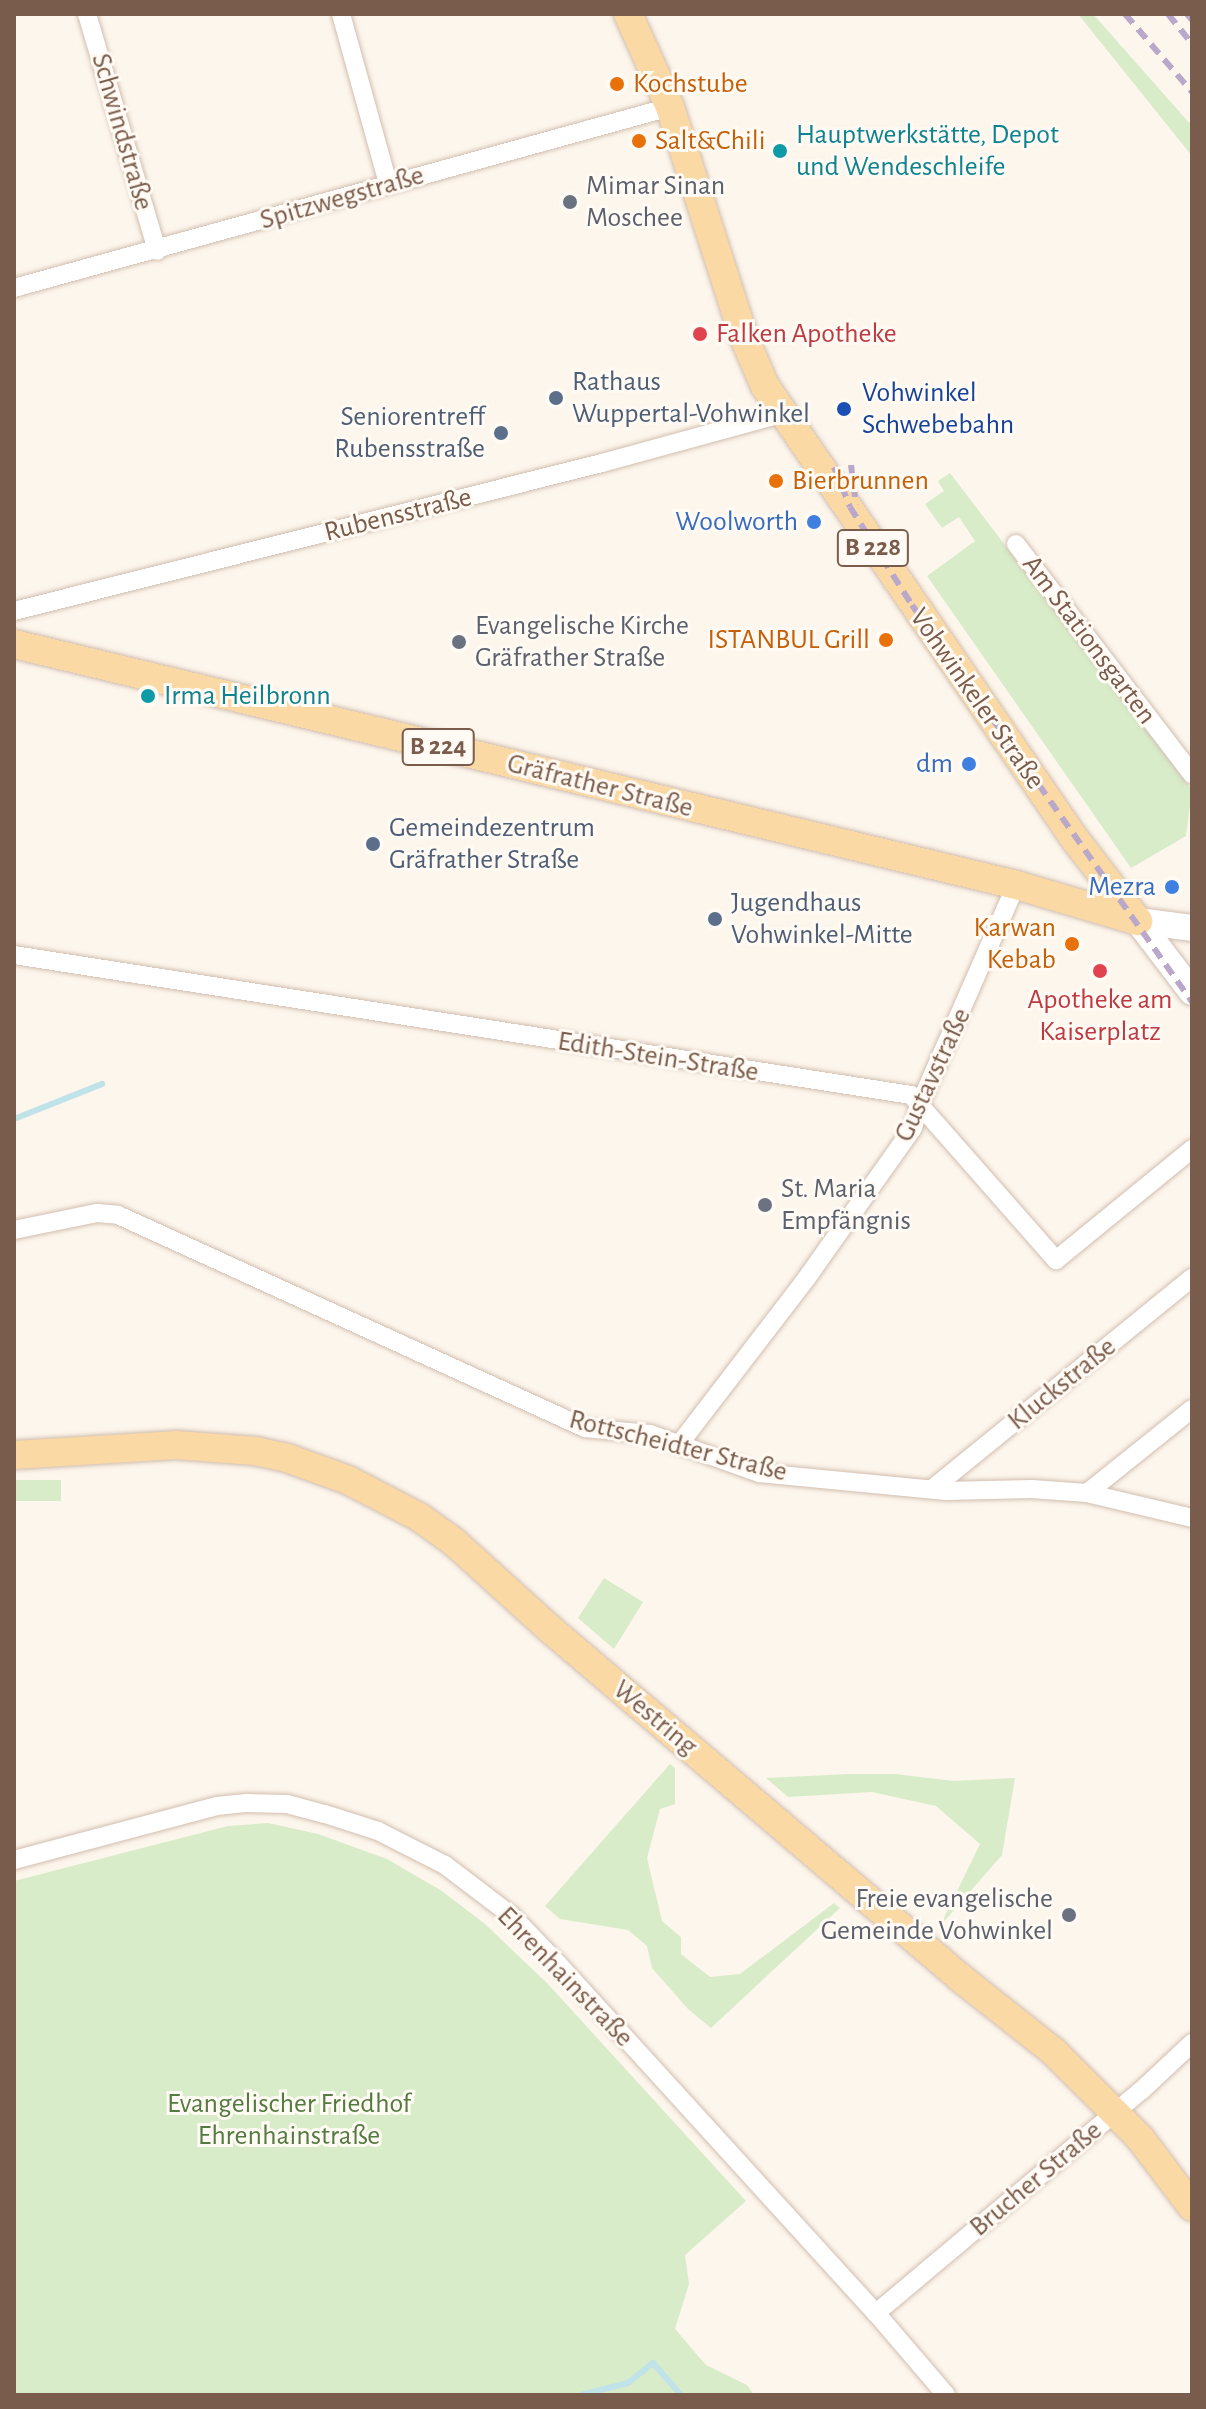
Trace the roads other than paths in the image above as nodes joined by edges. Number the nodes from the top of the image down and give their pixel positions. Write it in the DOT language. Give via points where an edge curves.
graph roads {
  1 [pos="87,14"];
  2 [pos="341,14"];
  3 [pos="628,14"];
  4 [pos="670,107"];
  5 [pos="388,184"];
  6 [pos="157,251"];
  7 [pos="14,288"];
  8 [pos="781,414"];
  9 [pos="1016,544"];
  10 [pos="14,611"];
  11 [pos="14,644"];
  12 [pos="1192,774"];
  13 [pos="1016,885"];
  14 [pos="1137,920"];
  15 [pos="1192,928"];
  16 [pos="14,955"];
  17 [pos="1192,992"];
  18 [pos="919,1106"];
  19 [pos="1192,1149"];
  20 [pos="14,1230"];
  21 [pos="1192,1278"];
  22 [pos="1192,1409"];
  23 [pos="681,1442"];
  24 [pos="14,1455"];
  25 [pos="932,1489"];
  26 [pos="1087,1493"];
  27 [pos="1192,1518"];
  28 [pos="14,1860"];
  29 [pos="1192,2043"];
  30 [pos="1117,2112"];
  31 [pos="1192,2207"];
  32 [pos="876,2313"];
  33 [pos="946,2395"];
  1 -- 6 [label="street, Schwindstraße"];
  2 -- 5 [label="street"];
  3 -- 4 [label="main road, Vohwinkeler Straße / B 228"];
  4 -- 5 [label="street, Spitzwegstraße"];
  4 -- 8 [label="main road, Vohwinkeler Straße / B 228" via="743,335"];
  5 -- 6 [label="street, Spitzwegstraße"];
  6 -- 7 [label="street, Spitzwegstraße"];
  8 -- 10 [label="street, Rubensstraße"];
  8 -- 14 [label="main road, Vohwinkeler Straße / B 228" via="1074,838"];
  9 -- 12 [label="street, Am Stationsgarten"];
  11 -- 13 [label="main road, Gräfrather Straße / B 224"];
  13 -- 14 [label="main road, Gräfrather Straße"];
  13 -- 18 [label="street, Gustavstraße"];
  14 -- 15 [label="main road"];
  14 -- 17 [label="main road, B 228"];
  16 -- 18 [label="street, Edith-Stein-Straße" via="911,1095"];
  18 -- 19 [label="street, Edith-Stein-Straße" via="1056,1260"];
  18 -- 23 [label="street, Gustavstraße" via="913,1128 849,1220"];
  20 -- 23 [label="street, Rottscheidter Straße" via="97,1213 118,1215 585,1428"];
  21 -- 25 [label="street, Kluckstraße"];
  22 -- 26 [label="street"];
  23 -- 25 [label="street, Rottscheidter Straße" via="759,1473"];
  24 -- 30 [label="main road, Westring" via="176,1445 255,1451 348,1480 419,1517 1053,2051"];
  25 -- 26 [label="street, Rottscheidter Straße"];
  26 -- 27 [label="street, Rottscheidter Straße"];
  28 -- 32 [label="street, Ehrenhainstraße" via="217,1806 247,1803 287,1804 325,1814 378,1831 445,1865 521,1926"];
  29 -- 30 [label="street, Brucher Straße"];
  30 -- 31 [label="main road, Westring"];
  30 -- 32 [label="street, Brucher Straße"];
  32 -- 33 [label="street, Ehrenhainstraße"];
}
